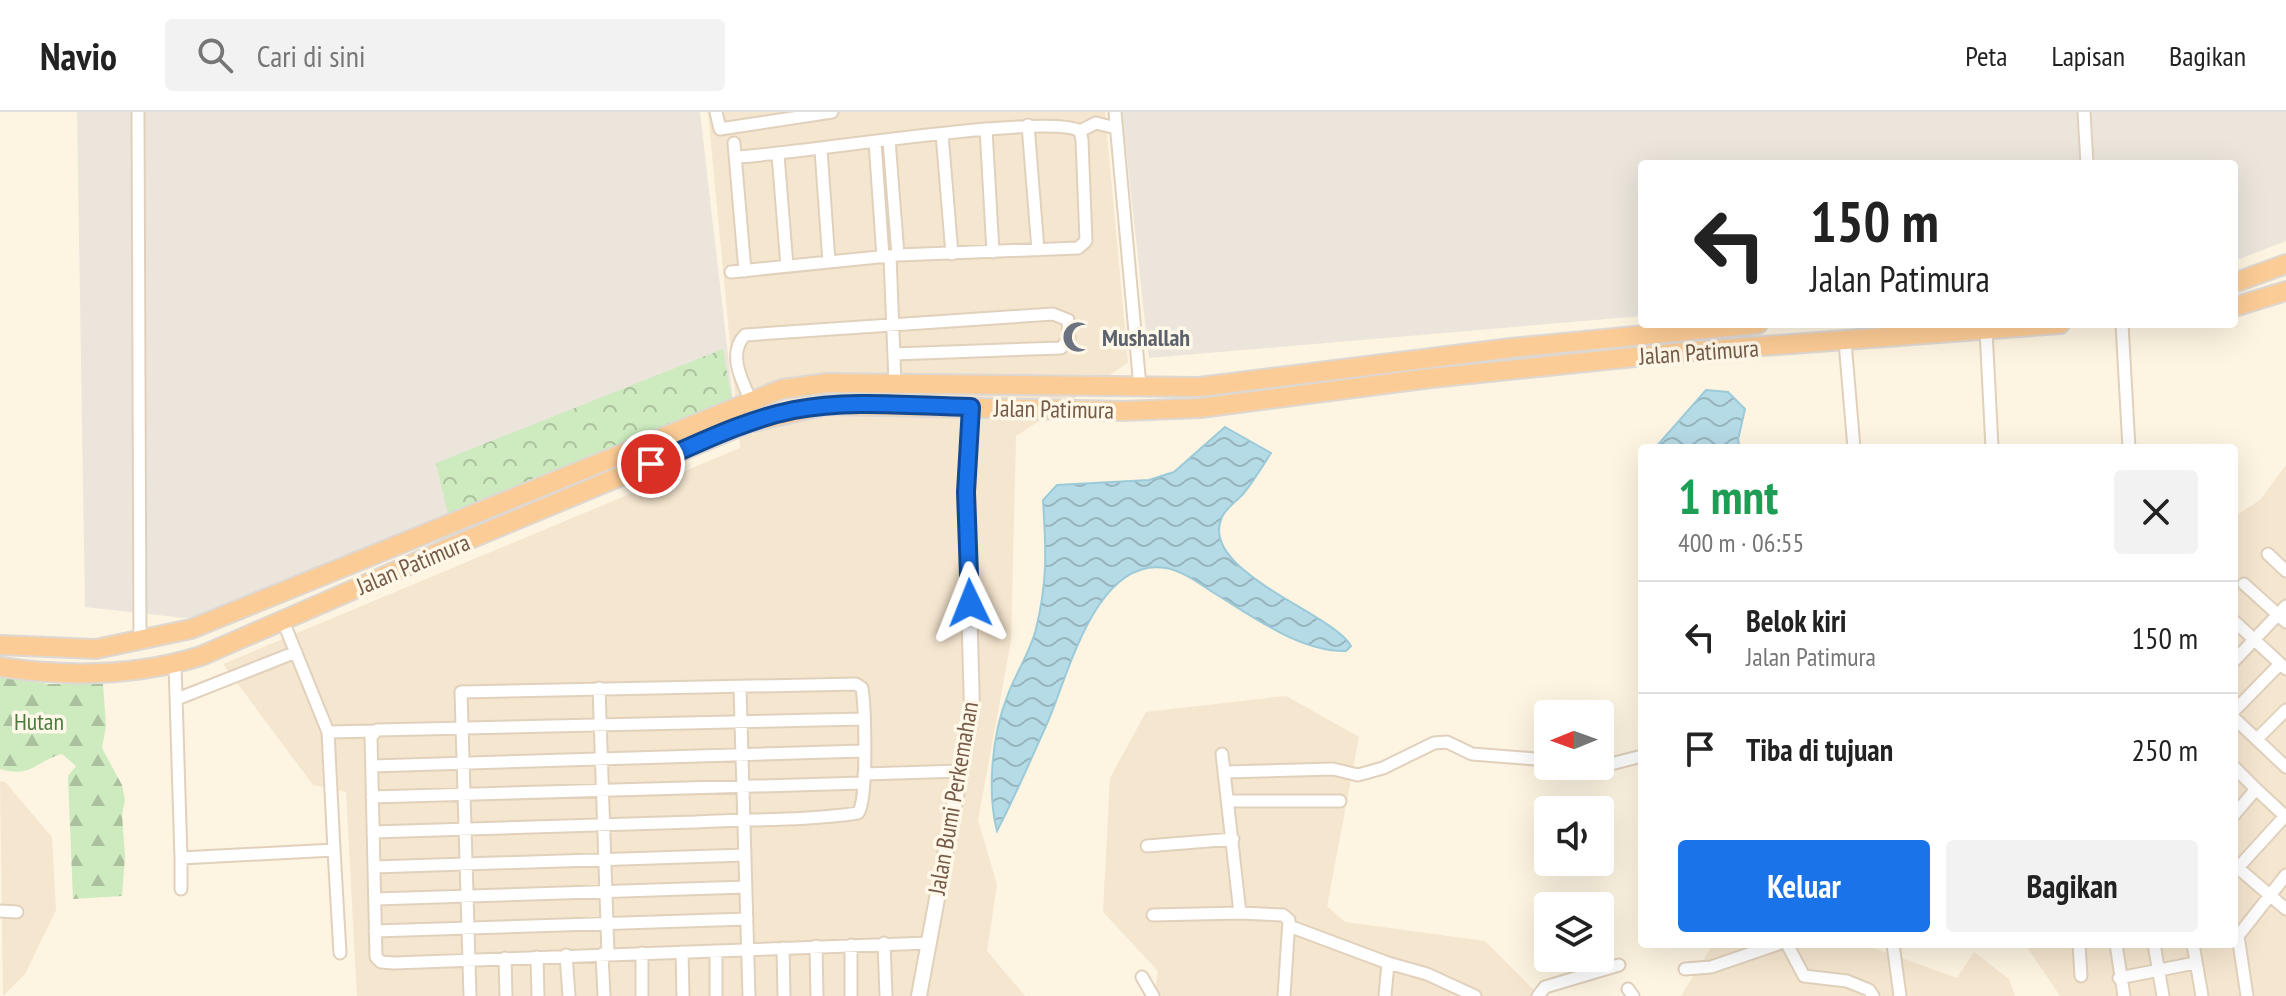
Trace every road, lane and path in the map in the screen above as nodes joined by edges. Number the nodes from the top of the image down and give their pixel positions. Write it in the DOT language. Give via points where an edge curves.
graph roads {
  1 [pos="138,112"];
  2 [pos="716,112"];
  3 [pos="832,112"];
  4 [pos="1115,112"];
  5 [pos="2084,112"];
  6 [pos="808,114"];
  7 [pos="1096,118"];
  8 [pos="1028,125"];
  9 [pos="1116,128"];
  10 [pos="986,129"];
  11 [pos="1080,131"];
  12 [pos="942,134"];
  13 [pos="889,140"];
  14 [pos="875,142"];
  15 [pos="734,143"];
  16 [pos="821,150"];
  17 [pos="778,155"];
  18 [pos="736,157"];
  19 [pos="2087,160"];
  20 [pos="1038,250"];
  21 [pos="993,252"];
  22 [pos="952,254"];
  23 [pos="890,256"];
  24 [pos="829,262"];
  25 [pos="2286,264"];
  26 [pos="787,266"];
  27 [pos="745,271"];
  28 [pos="731,272"];
  29 [pos="2238,282"];
  30 [pos="2286,291"];
  31 [pos="2238,306"];
  32 [pos="893,322"];
  33 [pos="1718,328"];
  34 [pos="1977,328"];
  35 [pos="1986,328"];
  36 [pos="2122,328"];
  37 [pos="1845,342"];
  38 [pos="894,354"];
  39 [pos="895,383"];
  40 [pos="1140,387"];
  41 [pos="751,401"];
  42 [pos="971,407"];
  43 [pos="1854,444"];
  44 [pos="1992,444"];
  45 [pos="2129,444"];
  46 [pos="596,466"];
  47 [pos="605,484"];
  48 [pos="2268,554"];
  49 [pos="2286,571"];
  50 [pos="2244,584"];
  51 [pos="2283,614"];
  52 [pos="283,621"];
  53 [pos="2238,625"];
  54 [pos="2255,640"];
  55 [pos="140,642"];
  56 [pos="0,645"];
  57 [pos="296,652"];
  58 [pos="2238,657"];
  59 [pos="175,664"];
  60 [pos="2283,666"];
  61 [pos="0,667"];
  62 [pos="599,688"];
  63 [pos="740,688"];
  64 [pos="177,699"];
  65 [pos="2238,707"];
  66 [pos="2286,710"];
  67 [pos="863,719"];
  68 [pos="741,721"];
  69 [pos="2238,722"];
  70 [pos="601,726"];
  71 [pos="462,727"];
  72 [pos="375,731"];
  73 [pos="328,732"];
  74 [pos="2257,739"];
  75 [pos="863,751"];
  76 [pos="742,754"];
  77 [pos="1222,754"];
  78 [pos="1638,757"];
  79 [pos="602,759"];
  80 [pos="1534,759"];
  81 [pos="463,763"];
  82 [pos="1614,763"];
  83 [pos="372,766"];
  84 [pos="2286,767"];
  85 [pos="962,771"];
  86 [pos="2238,771"];
  87 [pos="1225,772"];
  88 [pos="864,778"];
  89 [pos="742,784"];
  90 [pos="2256,789"];
  91 [pos="603,790"];
  92 [pos="464,794"];
  93 [pos="372,797"];
  94 [pos="1229,801"];
  95 [pos="1340,801"];
  96 [pos="2238,809"];
  97 [pos="2286,816"];
  98 [pos="744,820"];
  99 [pos="604,825"];
  100 [pos="465,829"];
  101 [pos="373,832"];
  102 [pos="1233,839"];
  103 [pos="1147,846"];
  104 [pos="334,850"];
  105 [pos="745,855"];
  106 [pos="181,858"];
  107 [pos="605,860"];
  108 [pos="466,864"];
  109 [pos="374,867"];
  110 [pos="2238,868"];
  111 [pos="2238,872"];
  112 [pos="2286,875"];
  113 [pos="746,887"];
  114 [pos="181,889"];
  115 [pos="606,892"];
  116 [pos="2269,895"];
  117 [pos="467,896"];
  118 [pos="376,899"];
  119 [pos="2286,909"];
  120 [pos="0,911"];
  121 [pos="17,912"];
  122 [pos="1240,913"];
  123 [pos="1153,915"];
  124 [pos="747,919"];
  125 [pos="607,924"];
  126 [pos="1289,926"];
  127 [pos="468,928"];
  128 [pos="375,931"];
  129 [pos="2238,936"];
  130 [pos="884,943"];
  131 [pos="928,943"];
  132 [pos="851,945"];
  133 [pos="816,946"];
  134 [pos="783,948"];
  135 [pos="1766,948"];
  136 [pos="1789,948"];
  137 [pos="1894,948"];
  138 [pos="2079,948"];
  139 [pos="2116,948"];
  140 [pos="2155,948"];
  141 [pos="2193,948"];
  142 [pos="2237,948"];
  143 [pos="748,950"];
  144 [pos="716,951"];
  145 [pos="682,952"];
  146 [pos="340,953"];
  147 [pos="642,953"];
  148 [pos="605,954"];
  149 [pos="566,955"];
  150 [pos="537,957"];
  151 [pos="505,958"];
  152 [pos="469,959"];
  153 [pos="1388,963"];
  154 [pos="2195,963"];
  155 [pos="1619,965"];
  156 [pos="1685,969"];
  157 [pos="2158,970"];
  158 [pos="2081,976"];
  159 [pos="1142,977"];
  160 [pos="2119,978"];
  161 [pos="1468,995"];
  162 [pos="470,996"];
  163 [pos="506,996"];
  164 [pos="538,996"];
  165 [pos="569,996"];
  166 [pos="604,996"];
  167 [pos="642,996"];
  168 [pos="683,996"];
  169 [pos="716,996"];
  170 [pos="749,996"];
  171 [pos="784,996"];
  172 [pos="817,996"];
  173 [pos="851,996"];
  174 [pos="886,996"];
  175 [pos="919,996"];
  176 [pos="1153,996"];
  177 [pos="1284,996"];
  178 [pos="1385,996"];
  179 [pos="1538,996"];
  180 [pos="1873,996"];
  181 [pos="1900,996"];
  182 [pos="2124,996"];
  183 [pos="2163,996"];
  184 [pos="2202,996"];
  185 [pos="2247,996"];
  1 -- 55 [label="street"];
  2 -- 6 [label="street" via="720,129"];
  3 -- 6 [label="street"];
  4 -- 9 [label="street"];
  5 -- 19 [label="street"];
  7 -- 9 [label="street"];
  7 -- 11 [label="street"];
  8 -- 10 [label="street"];
  8 -- 11 [label="street"];
  8 -- 20 [label="street"];
  9 -- 40 [label="street"];
  10 -- 12 [label="street"];
  10 -- 21 [label="street"];
  11 -- 20 [label="street" via="1085,244"];
  12 -- 13 [label="street"];
  12 -- 22 [label="street"];
  13 -- 14 [label="street"];
  13 -- 23 [label="street"];
  14 -- 16 [label="street"];
  14 -- 23 [label="street"];
  15 -- 18 [label="street"];
  16 -- 17 [label="street"];
  16 -- 24 [label="street"];
  17 -- 18 [label="street"];
  17 -- 26 [label="street"];
  18 -- 27 [label="street"];
  20 -- 21 [label="street"];
  21 -- 22 [label="street"];
  22 -- 23 [label="street"];
  23 -- 24 [label="street"];
  23 -- 32 [label="street"];
  24 -- 26 [label="street"];
  25 -- 29 [label="highway"];
  26 -- 27 [label="street"];
  27 -- 28 [label="street"];
  30 -- 31 [label="highway"];
  32 -- 38 [label="street"];
  32 -- 38 [label="street" via="1053,314 1068,320 1069,330 1061,348"];
  32 -- 41 [label="street" via="745,335 737,343 737,363"];
  33 -- 40 [label="highway, Jalan Patimura" via="1199,387"];
  34 -- 37 [label="highway, Jalan Patimura"];
  35 -- 44 [label="street"];
  36 -- 45 [label="street"];
  37 -- 42 [label="highway, Jalan Patimura" via="1525,368 1200,408"];
  37 -- 43 [label="street"];
  38 -- 39 [label="street"];
  39 -- 40 [label="highway, Jalan Patimura"];
  39 -- 41 [label="highway, Jalan Patimura" via="828,383 782,389"];
  41 -- 46 [label="highway, Jalan Patimura"];
  42 -- 47 [label="highway, Jalan Patimura" via="827,405 792,411 748,423"];
  42 -- 85 [label="street, Jalan Bumi Perkemahan" via="966,492 972,709"];
  46 -- 47 [label="highway"];
  46 -- 55 [label="highway, Jalan Patimura" via="235,612"];
  47 -- 52 [label="highway, Jalan Patimura"];
  48 -- 49 [label="street"];
  50 -- 51 [label="street"];
  51 -- 54 [label="street"];
  52 -- 57 [label="street"];
  52 -- 59 [label="highway, Jalan Patimura"];
  53 -- 54 [label="street"];
  54 -- 58 [label="street"];
  54 -- 60 [label="street"];
  55 -- 56 [label="highway, Jalan Patimura" via="96,649"];
  57 -- 64 [label="street"];
  57 -- 73 [label="street"];
  59 -- 61 [label="highway, Jalan Patimura" via="44,673"];
  59 -- 64 [label="street"];
  60 -- 65 [label="street"];
  62 -- 63 [label="street"];
  62 -- 70 [label="street"];
  62 -- 71 [label="street" via="461,692"];
  63 -- 67 [label="street" via="858,684"];
  63 -- 68 [label="street"];
  64 -- 106 [label="street"];
  66 -- 74 [label="street"];
  67 -- 68 [label="street"];
  67 -- 75 [label="street"];
  68 -- 70 [label="street"];
  68 -- 76 [label="street"];
  69 -- 74 [label="street"];
  70 -- 71 [label="street"];
  70 -- 79 [label="street"];
  71 -- 72 [label="street"];
  71 -- 81 [label="street"];
  72 -- 73 [label="street"];
  72 -- 83 [label="street"];
  73 -- 104 [label="street"];
  74 -- 84 [label="street"];
  75 -- 76 [label="street"];
  75 -- 88 [label="street"];
  76 -- 79 [label="street"];
  76 -- 89 [label="street"];
  77 -- 87 [label="street"];
  78 -- 82 [label="street"];
  79 -- 81 [label="street"];
  79 -- 91 [label="street"];
  80 -- 87 [label="street" via="1472,754 1447,742 1358,775 1333,769"];
  81 -- 83 [label="street"];
  81 -- 92 [label="street"];
  83 -- 93 [label="street"];
  85 -- 88 [label="street"];
  85 -- 131 [label="street, Jalan Bumi Perkemahan"];
  86 -- 90 [label="street"];
  87 -- 94 [label="street"];
  88 -- 89 [label="street"];
  88 -- 98 [label="street" via="863,808 858,813"];
  89 -- 91 [label="street"];
  89 -- 98 [label="street"];
  90 -- 96 [label="street"];
  90 -- 97 [label="street"];
  91 -- 92 [label="street"];
  91 -- 99 [label="street"];
  92 -- 93 [label="street"];
  92 -- 100 [label="street"];
  93 -- 101 [label="street"];
  94 -- 95 [label="street"];
  94 -- 102 [label="street"];
  97 -- 110 [label="street"];
  98 -- 99 [label="street"];
  98 -- 105 [label="street"];
  99 -- 100 [label="street"];
  99 -- 107 [label="street"];
  100 -- 101 [label="street"];
  100 -- 108 [label="street"];
  101 -- 109 [label="street"];
  102 -- 103 [label="street"];
  102 -- 122 [label="street"];
  104 -- 106 [label="street"];
  104 -- 146 [label="street"];
  105 -- 107 [label="street"];
  105 -- 113 [label="street"];
  106 -- 114 [label="street"];
  107 -- 108 [label="street"];
  107 -- 115 [label="street"];
  108 -- 109 [label="street"];
  108 -- 117 [label="street"];
  109 -- 118 [label="street"];
  111 -- 116 [label="street"];
  112 -- 116 [label="street"];
  113 -- 115 [label="street"];
  113 -- 124 [label="street"];
  115 -- 117 [label="street"];
  115 -- 125 [label="street"];
  116 -- 119 [label="street"];
  116 -- 129 [label="street"];
  117 -- 118 [label="street"];
  117 -- 127 [label="street"];
  118 -- 128 [label="street"];
  120 -- 121 [label="street"];
  122 -- 123 [label="street"];
  122 -- 126 [label="street" via="1283,915"];
  124 -- 125 [label="street"];
  124 -- 143 [label="street"];
  125 -- 127 [label="street"];
  125 -- 148 [label="street"];
  126 -- 153 [label="street"];
  126 -- 177 [label="street"];
  127 -- 128 [label="street"];
  127 -- 152 [label="street"];
  128 -- 152 [label="street" via="381,962"];
  130 -- 131 [label="street"];
  130 -- 132 [label="street"];
  130 -- 174 [label="street"];
  131 -- 175 [label="street, Jalan Bumi Perkemahan"];
  132 -- 133 [label="street"];
  132 -- 173 [label="street"];
  133 -- 134 [label="street"];
  133 -- 172 [label="street"];
  134 -- 143 [label="street"];
  134 -- 171 [label="street"];
  135 -- 156 [label="street" via="1711,967"];
  136 -- 180 [label="street" via="1804,976 1847,981"];
  137 -- 181 [label="street"];
  138 -- 158 [label="street"];
  139 -- 160 [label="street"];
  140 -- 157 [label="street"];
  141 -- 154 [label="street"];
  142 -- 185 [label="street"];
  143 -- 144 [label="street"];
  143 -- 170 [label="street"];
  144 -- 145 [label="street"];
  144 -- 169 [label="street"];
  145 -- 147 [label="street"];
  145 -- 168 [label="street"];
  147 -- 148 [label="street"];
  147 -- 167 [label="street"];
  148 -- 149 [label="street"];
  148 -- 166 [label="street"];
  149 -- 150 [label="street"];
  149 -- 165 [label="street"];
  150 -- 151 [label="street"];
  150 -- 164 [label="street"];
  151 -- 152 [label="street"];
  151 -- 163 [label="street"];
  152 -- 162 [label="street"];
  153 -- 161 [label="street" via="1427,974"];
  153 -- 178 [label="street"];
  154 -- 157 [label="street"];
  154 -- 184 [label="street"];
  155 -- 179 [label="street" via="1545,987"];
  157 -- 160 [label="street"];
  157 -- 183 [label="street"];
  159 -- 176 [label="street"];
  160 -- 182 [label="street"];
}
